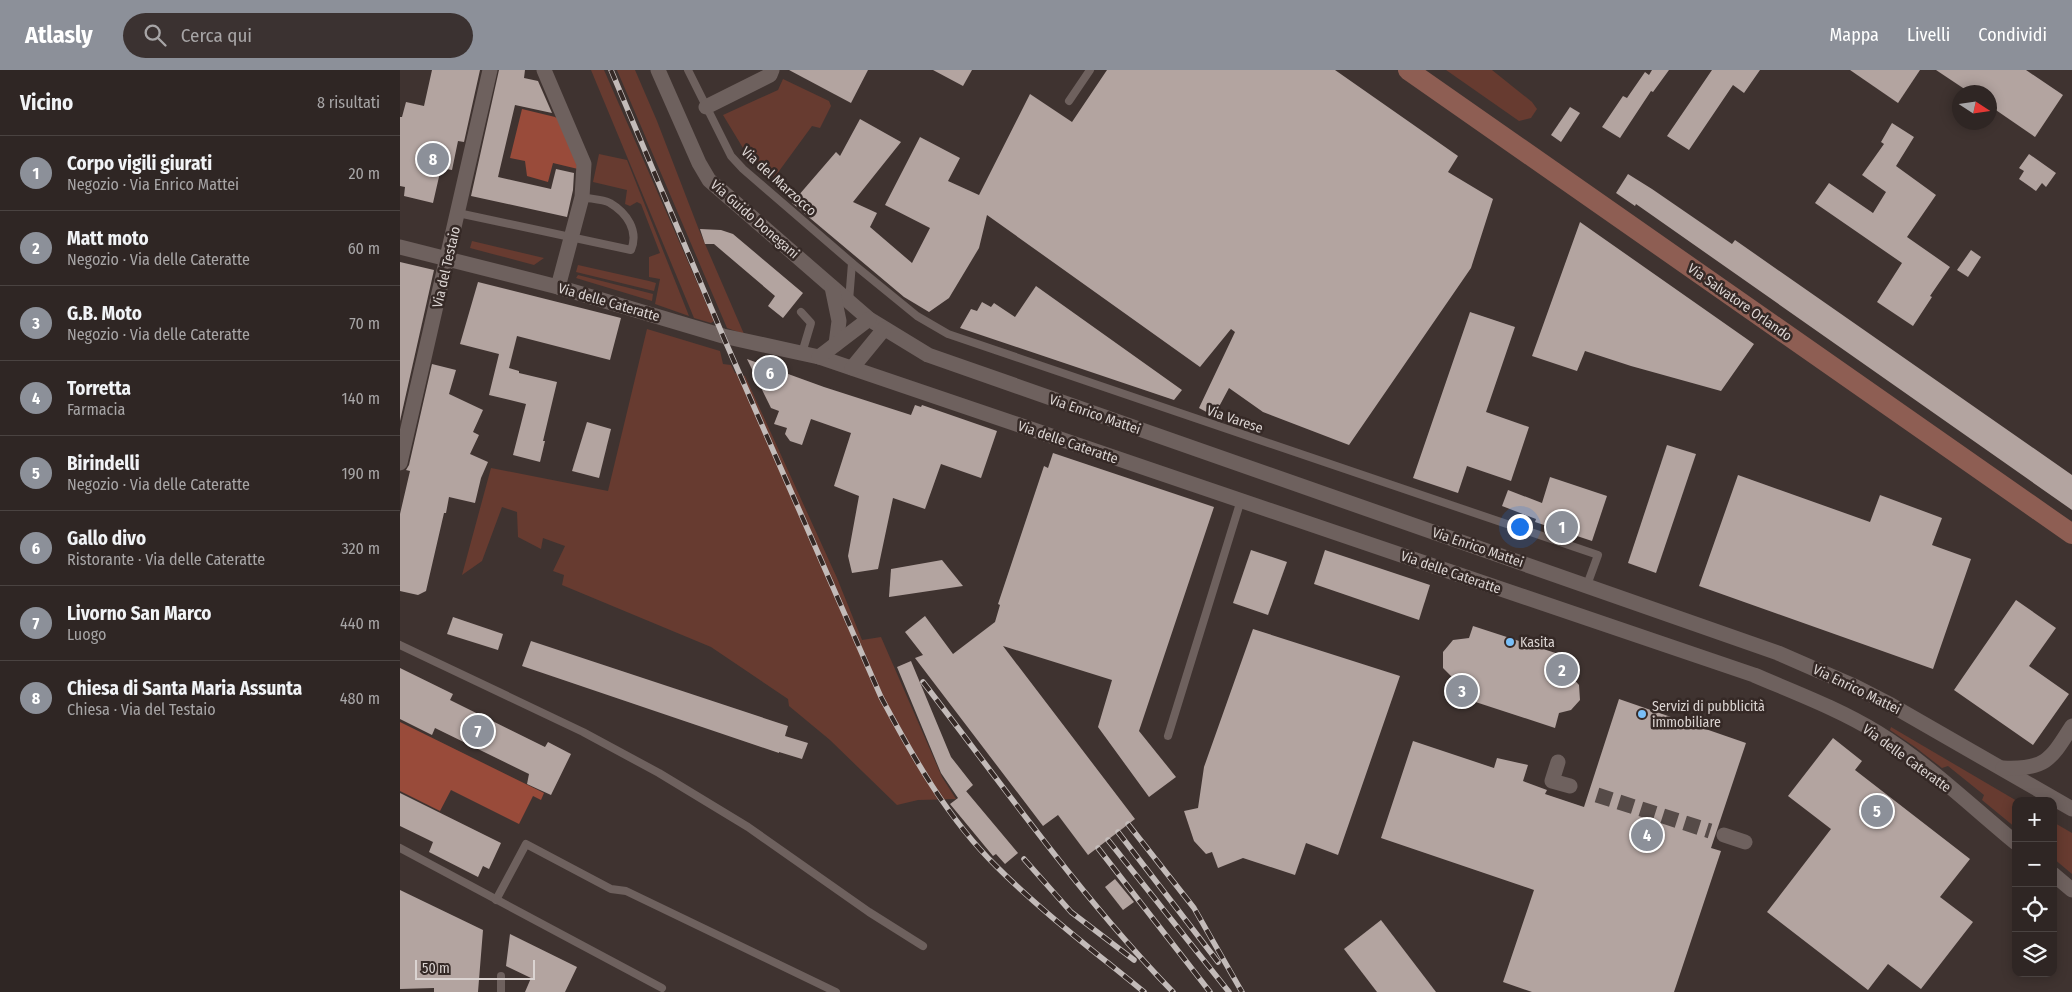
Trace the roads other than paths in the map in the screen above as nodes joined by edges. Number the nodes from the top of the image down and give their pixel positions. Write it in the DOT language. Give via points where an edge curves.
graph roads {
  1 [pos="490,70"];
  2 [pos="544,70"];
  3 [pos="658,70"];
  4 [pos="688,70"];
  5 [pos="772,70"];
  6 [pos="1090,70"];
  7 [pos="1408,70"];
  8 [pos="1069,101"];
  9 [pos="706,107"];
  10 [pos="582,197"];
  11 [pos="458,213"];
  12 [pos="572,237"];
  13 [pos="400,247"];
  14 [pos="448,258"];
  15 [pos="852,263"];
  16 [pos="558,287"];
  17 [pos="832,287"];
  18 [pos="849,301"];
  19 [pos="801,312"];
  20 [pos="869,319"];
  21 [pos="884,329"];
  22 [pos="836,344"];
  23 [pos="802,353"];
  24 [pos="819,357"];
  25 [pos="852,368"];
  26 [pos="400,463"];
  27 [pos="1240,500"];
  28 [pos="2072,534"];
  29 [pos="1587,585"];
  30 [pos="400,645"];
  31 [pos="2072,726"];
  32 [pos="1168,736"];
  33 [pos="1558,762"];
  34 [pos="2002,768"];
  35 [pos="1570,786"];
  36 [pos="2072,809"];
  37 [pos="1724,836"];
  38 [pos="1745,842"];
  39 [pos="2015,842"];
  40 [pos="400,848"];
  41 [pos="2057,877"];
  42 [pos="2072,890"];
  43 [pos="496,900"];
  44 [pos="923,946"];
  45 [pos="500,976"];
  46 [pos="662,988"];
  47 [pos="501,992"];
  48 [pos="836,992"];
  1 -- 11 [label="street, Via del Testaio"];
  2 -- 10 [label="street" via="584,164"];
  3 -- 17 [label="street, Via Guido Donegani" via="709,180"];
  4 -- 9 [label="lane, Via del Marzocco"];
  5 -- 9 [label="street" via="770,75"];
  6 -- 8 [label="lane"];
  7 -- 28 [label="main road, Via Salvatore Orlando"];
  9 -- 15 [label="lane, Via del Marzocco" via="731,156 743,169"];
  10 -- 12 [label="street"];
  10 -- 12 [label="lane" via="609,203 629,219 635,240 631,250"];
  11 -- 12 [label="lane"];
  11 -- 14 [label="street, Via del Testaio"];
  12 -- 16 [label="street"];
  13 -- 14 [label="street, Via delle Cateratte"];
  14 -- 16 [label="street, Via delle Cateratte"];
  14 -- 26 [label="street, Via del Testaio"];
  15 -- 18 [label="lane"];
  15 -- 29 [label="lane, Via Varese" via="911,312 948,334 1598,555"];
  16 -- 23 [label="street, Via delle Cateratte" via="723,336"];
  17 -- 18 [label="street, Via Guido Donegani"];
  17 -- 22 [label="street" via="839,321"];
  18 -- 20 [label="street, Via Guido Donegani"];
  19 -- 23 [label="lane" via="811,323"];
  20 -- 21 [label="street, Via Enrico Mattei"];
  20 -- 22 [label="street"];
  21 -- 25 [label="street"];
  21 -- 29 [label="street, Via Enrico Mattei" via="928,355 959,367"];
  22 -- 24 [label="street"];
  23 -- 24 [label="street, Via delle Cateratte"];
  24 -- 25 [label="street, Via delle Cateratte"];
  25 -- 27 [label="street, Via delle Cateratte"];
  27 -- 32 [label="lane"];
  27 -- 39 [label="street, Via delle Cateratte" via="1754,675 1830,707 1902,750"];
  29 -- 34 [label="street, Via Enrico Mattei" via="1761,646 1813,668 1891,705"];
  30 -- 44 [label="lane" via="583,732 659,773 748,827 868,912"];
  31 -- 34 [label="street" via="2044,761 2028,768"];
  33 -- 35 [label="street" via="1552,781"];
  34 -- 36 [label="street, Via Enrico Mattei"];
  37 -- 38 [label="street"];
  40 -- 43 [label="lane"];
  41 -- 42 [label="street"];
  43 -- 46 [label="lane"];
  43 -- 48 [label="lane" via="526,844 611,889 626,891"];
  45 -- 47 [label="lane"];
}
